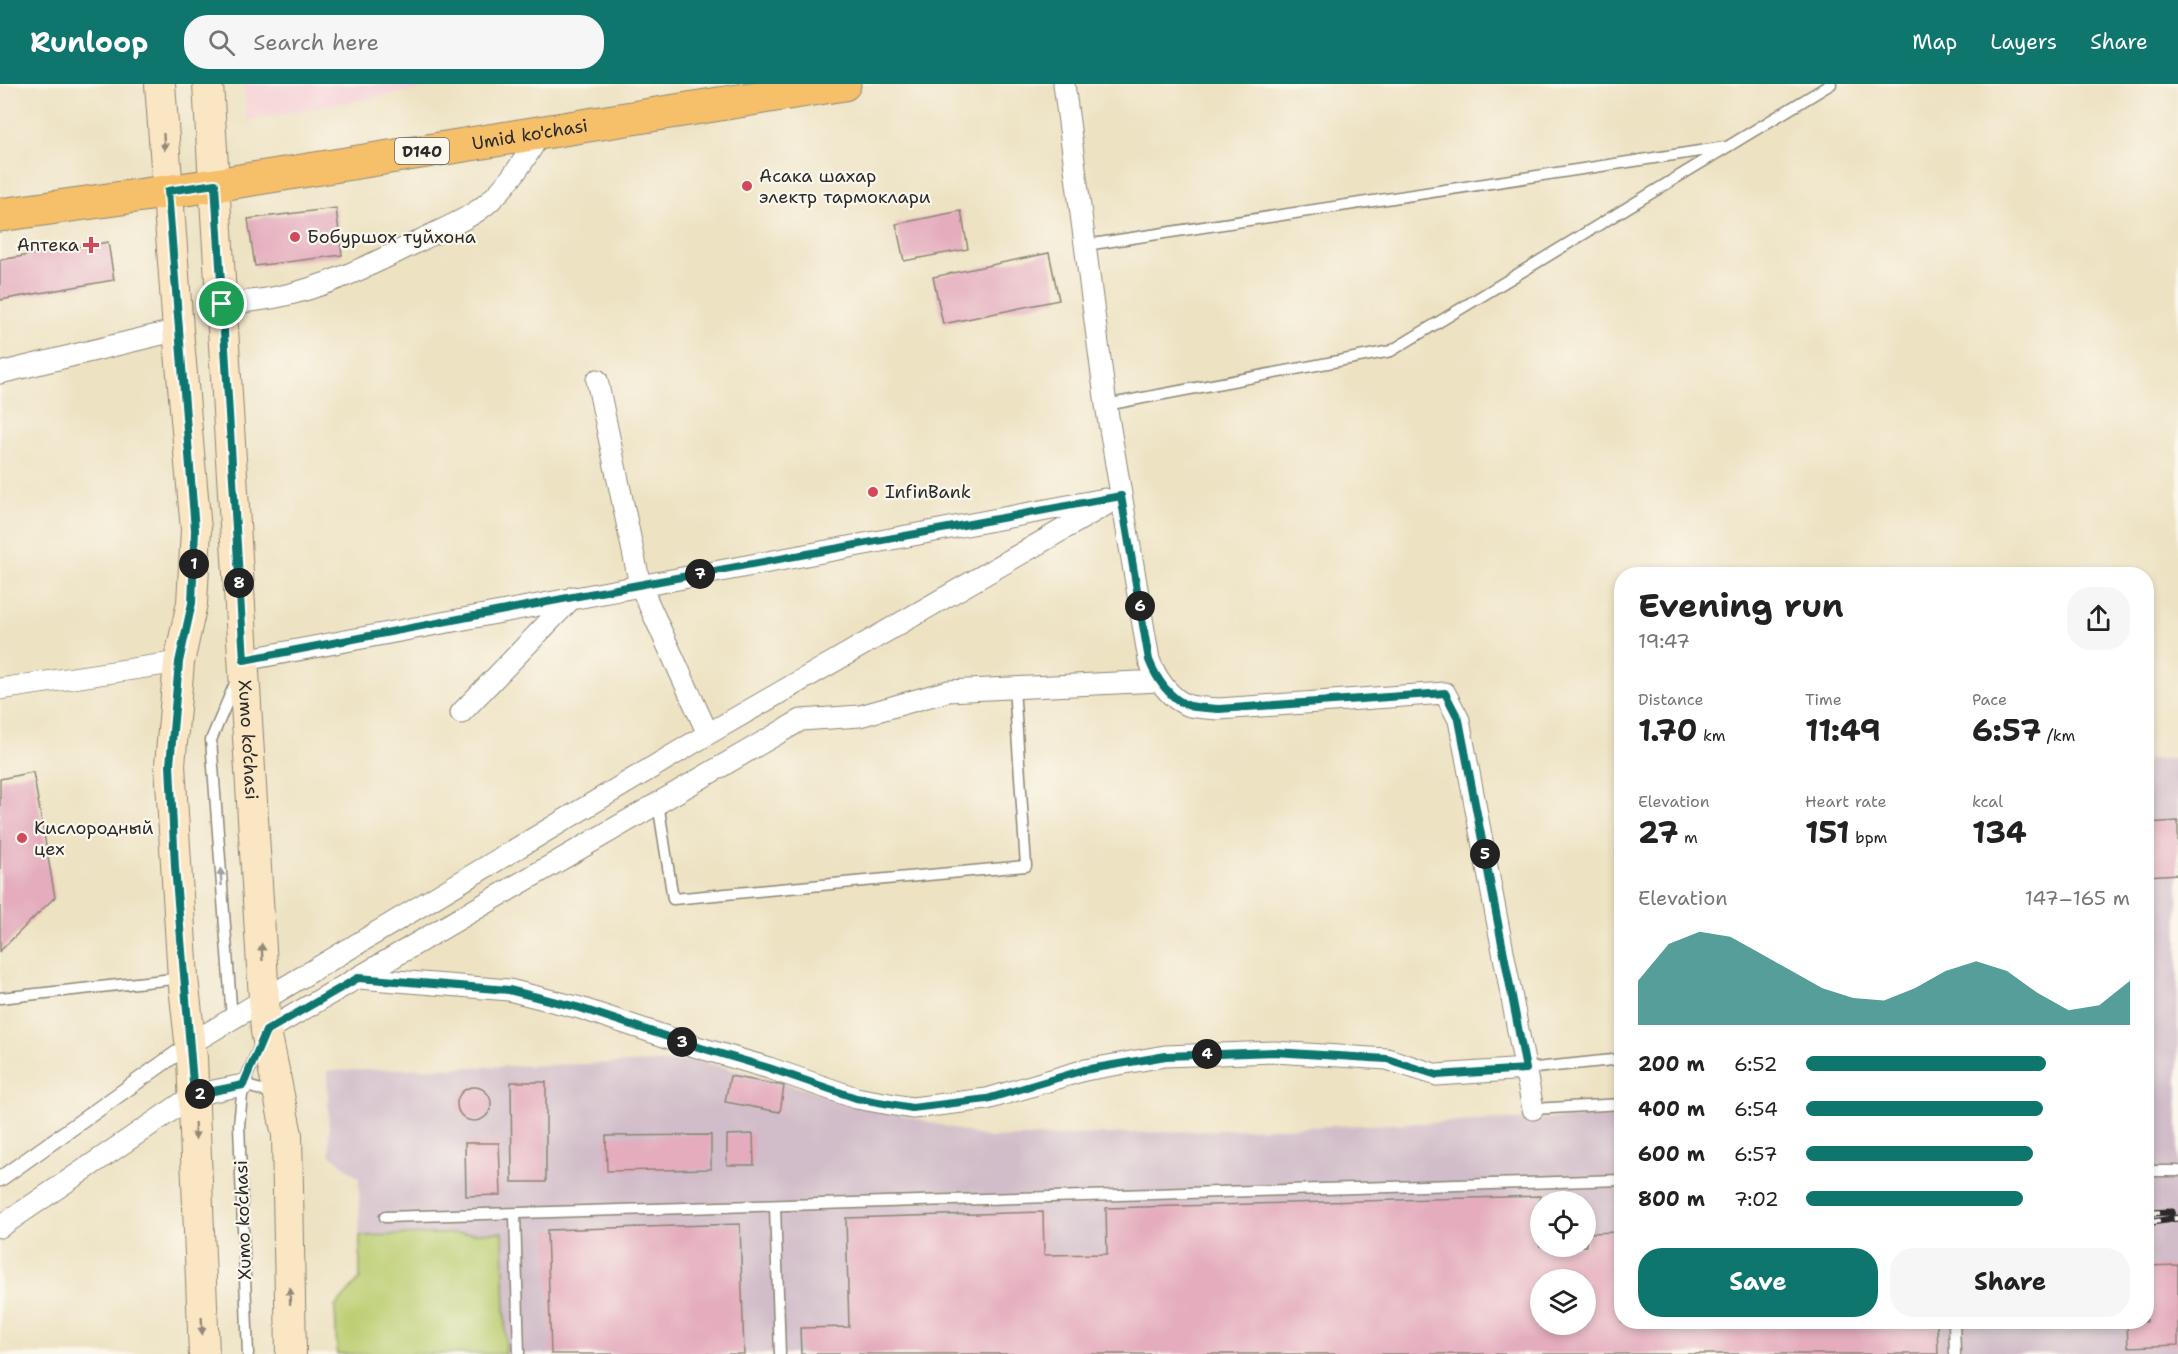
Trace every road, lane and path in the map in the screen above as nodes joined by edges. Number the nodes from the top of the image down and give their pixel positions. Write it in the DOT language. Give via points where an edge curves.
graph roads {
  1 [pos="160,84"];
  2 [pos="208,84"];
  3 [pos="844,84"];
  4 [pos="1064,84"];
  5 [pos="1831,84"];
  6 [pos="540,133"];
  7 [pos="1732,146"];
  8 [pos="215,184"];
  9 [pos="168,191"];
  10 [pos="0,215"];
  11 [pos="1086,245"];
  12 [pos="222,304"];
  13 [pos="178,330"];
  14 [pos="0,373"];
  15 [pos="597,380"];
  16 [pos="1106,405"];
  17 [pos="1121,496"];
  18 [pos="640,585"];
  19 [pos="573,597"];
  20 [pos="244,660"];
  21 [pos="179,662"];
  22 [pos="1159,681"];
  23 [pos="1014,687"];
  24 [pos="0,689"];
  25 [pos="461,713"];
  26 [pos="708,734"];
  27 [pos="658,803"];
  28 [pos="183,978"];
  29 [pos="358,978"];
  30 [pos="0,998"];
  31 [pos="265,1000"];
  32 [pos="232,1020"];
  33 [pos="266,1031"];
  34 [pos="190,1044"];
  35 [pos="1614,1060"];
  36 [pos="1526,1069"];
  37 [pos="243,1085"];
  38 [pos="194,1095"];
  39 [pos="279,1095"];
  40 [pos="1614,1104"];
  41 [pos="1533,1109"];
  42 [pos="2154,1171"];
  43 [pos="2178,1171"];
  44 [pos="0,1179"];
  45 [pos="1614,1180"];
  46 [pos="775,1206"];
  47 [pos="515,1214"];
  48 [pos="385,1217"];
  49 [pos="0,1227"];
  50 [pos="1954,1329"];
  51 [pos="204,1354"];
  52 [pos="248,1354"];
  53 [pos="291,1354"];
  54 [pos="519,1354"];
  55 [pos="780,1354"];
  56 [pos="1955,1354"];
  1 -- 9 [label="main road, one-way"];
  2 -- 8 [label="main road, Xumo ko’chasi"];
  3 -- 6 [label="main road, Umid ko'chasi / D140"];
  4 -- 11 [label="street"];
  5 -- 7 [label="lane"];
  6 -- 8 [label="main road, Umid ko'chasi / D140"];
  6 -- 12 [label="street" via="514,175 491,200 453,224 317,285 273,297"];
  7 -- 11 [label="lane"];
  7 -- 16 [label="lane" via="1391,351"];
  8 -- 9 [label="main road, Umid ko'chasi / D140"];
  8 -- 12 [label="main road, Xumo ko’chasi"];
  9 -- 10 [label="main road, Umid ko'chasi / D140"];
  9 -- 13 [label="main road"];
  11 -- 16 [label="street"];
  12 -- 20 [label="main road, Xumo ko’chasi"];
  13 -- 14 [label="street"];
  13 -- 21 [label="main road" via="195,530 192,603"];
  15 -- 18 [label="street"];
  16 -- 17 [label="street"];
  17 -- 18 [label="street"];
  17 -- 22 [label="street" via="1149,660"];
  17 -- 26 [label="street"];
  18 -- 19 [label="street"];
  18 -- 26 [label="street"];
  19 -- 20 [label="street"];
  19 -- 25 [label="street"];
  31 -- 20 [label="main road, Xumo ko’chasi, one-way"];
  32 -- 20 [label="lane, one-way" via="211,740"];
  21 -- 24 [label="street"];
  21 -- 28 [label="main road" via="170,765"];
  22 -- 23 [label="street"];
  22 -- 36 [label="street" via="1189,705 1219,709 1445,693 1459,720"];
  23 -- 27 [label="street" via="948,691 860,716 801,720"];
  23 -- 27 [label="lane" via="1026,866 673,899"];
  26 -- 31 [label="street"];
  27 -- 29 [label="street"];
  28 -- 30 [label="lane"];
  28 -- 34 [label="main road"];
  29 -- 33 [label="street"];
  29 -- 36 [label="street" via="509,990 580,1008 856,1098 912,1108 987,1099 1084,1070 1166,1056 1274,1052 1387,1059 1437,1075"];
  31 -- 32 [label="street"];
  31 -- 33 [label="main road, Xumo ko’chasi"];
  32 -- 34 [label="street"];
  33 -- 37 [label="lane, Xumo ko’chasi"];
  33 -- 39 [label="main road"];
  34 -- 38 [label="main road"];
  34 -- 44 [label="street"];
  35 -- 36 [label="lane"];
  36 -- 41 [label="street"];
  37 -- 38 [label="street"];
  37 -- 39 [label="lane"];
  37 -- 52 [label="lane, Xumo ko’chasi" via="239,1125"];
  38 -- 49 [label="street"];
  38 -- 51 [label="main road, one-way"];
  53 -- 39 [label="main road, one-way" via="287,1135"];
  40 -- 41 [label="lane"];
  42 -- 43 [label="lane"];
  45 -- 46 [label="lane"];
  46 -- 47 [label="lane"];
  46 -- 55 [label="lane"];
  47 -- 48 [label="lane"];
  47 -- 54 [label="lane"];
  50 -- 56 [label="lane"];
}
